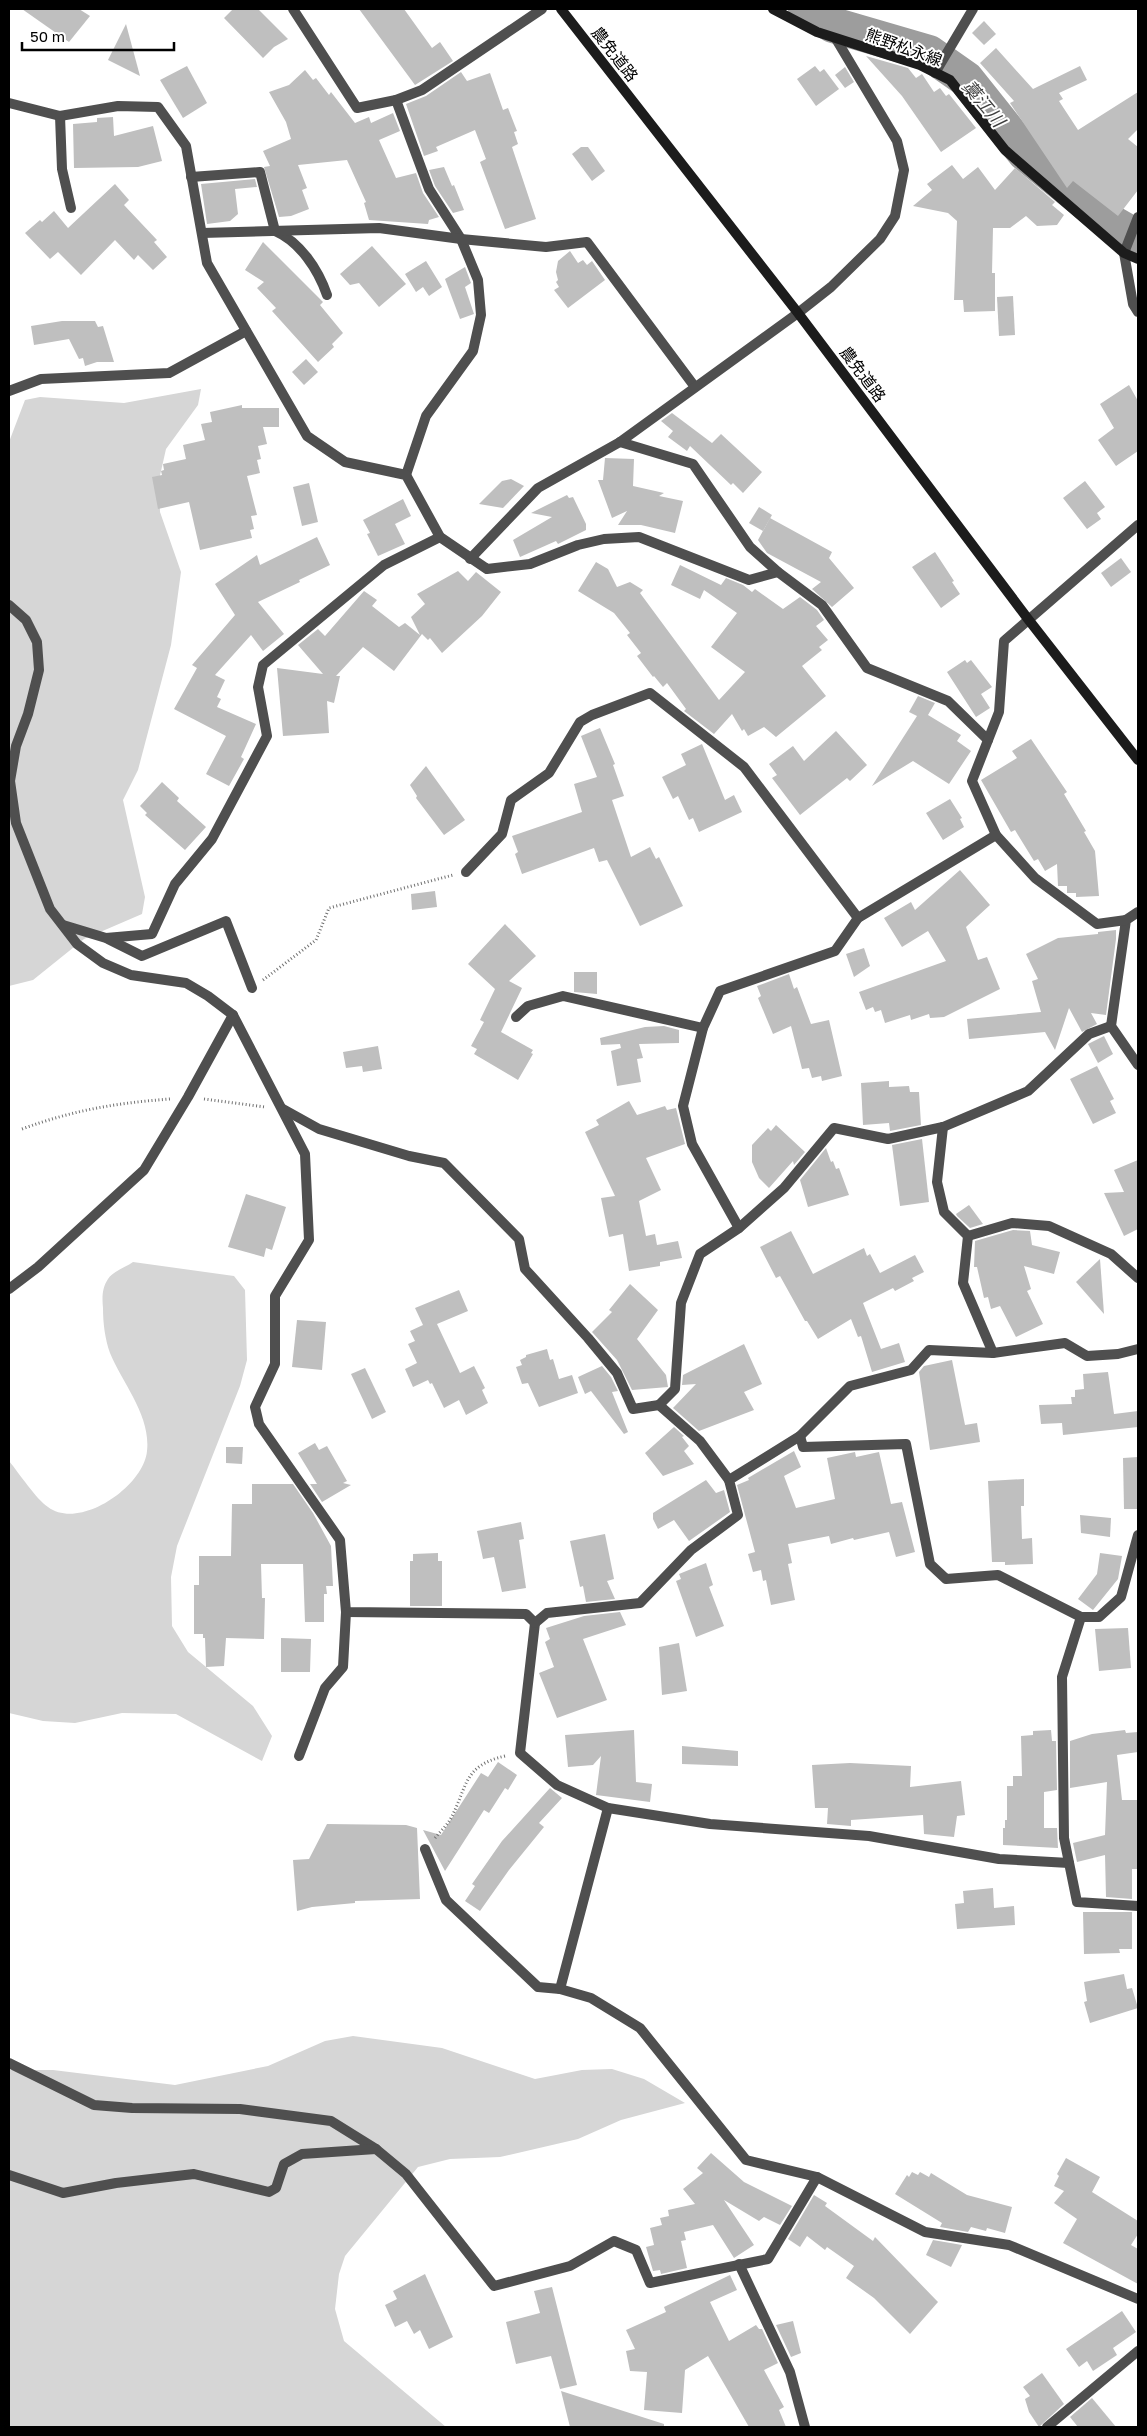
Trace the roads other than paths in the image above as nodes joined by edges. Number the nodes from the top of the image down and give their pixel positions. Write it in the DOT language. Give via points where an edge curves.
graph roads {
  1 [pos="293,9"];
  2 [pos="542,9"];
  3 [pos="561,9"];
  4 [pos="773,9"];
  5 [pos="973,9"];
  6 [pos="836,38"];
  7 [pos="938,69"];
  8 [pos="396,100"];
  9 [pos="9,103"];
  10 [pos="60,116"];
  11 [pos="192,177"];
  12 [pos="71,208"];
  13 [pos="1138,217"];
  14 [pos="275,231"];
  15 [pos="202,234"];
  16 [pos="460,239"];
  17 [pos="1124,253"];
  18 [pos="1138,259"];
  19 [pos="327,294"];
  20 [pos="1138,312"];
  21 [pos="798,313"];
  22 [pos="246,331"];
  23 [pos="695,387"];
  24 [pos="9,391"];
  25 [pos="620,442"];
  26 [pos="406,475"];
  27 [pos="1138,525"];
  28 [pos="440,537"];
  29 [pos="470,559"];
  30 [pos="778,572"];
  31 [pos="9,605"];
  32 [pos="1028,619"];
  33 [pos="988,740"];
  34 [pos="1138,760"];
  35 [pos="996,835"];
  36 [pos="466,872"];
  37 [pos="1138,912"];
  38 [pos="858,918"];
  39 [pos="1126,920"];
  40 [pos="62,925"];
  41 [pos="106,938"];
  42 [pos="252,988"];
  43 [pos="233,1015"];
  44 [pos="516,1017"];
  45 [pos="1111,1026"];
  46 [pos="703,1028"];
  47 [pos="1138,1065"];
  48 [pos="283,1109"];
  49 [pos="943,1127"];
  50 [pos="739,1228"];
  51 [pos="968,1236"];
  52 [pos="1138,1278"];
  53 [pos="9,1288"];
  54 [pos="1138,1349"];
  55 [pos="993,1353"];
  56 [pos="659,1405"];
  57 [pos="800,1436"];
  58 [pos="729,1480"];
  59 [pos="1138,1535"];
  60 [pos="346,1612"];
  61 [pos="1081,1617"];
  62 [pos="535,1623"];
  63 [pos="299,1756"];
  64 [pos="608,1808"];
  65 [pos="425,1849"];
  66 [pos="1069,1863"];
  67 [pos="1138,1906"];
  68 [pos="560,1989"];
  69 [pos="9,2063"];
  70 [pos="376,2149"];
  71 [pos="9,2175"];
  72 [pos="818,2177"];
  73 [pos="739,2264"];
  74 [pos="1138,2299"];
  75 [pos="1138,2351"];
  76 [pos="805,2427"];
  77 [pos="1048,2427"];
  1 -- 8 [label="street" via="358,108"];
  2 -- 8 [label="street" via="422,90"];
  3 -- 21 [label="street, 農免道路"];
  4 -- 6 [label="street, 熊野松永線" via="816,32"];
  5 -- 7 [label="street"];
  6 -- 7 [label="street, 熊野松永線"];
  6 -- 21 [label="street" via="897,141 904,170 895,216 880,239 831,287"];
  7 -- 17 [label="street, 熊野松永線" via="1005,150"];
  8 -- 16 [label="street" via="429,188"];
  9 -- 10 [label="street"];
  10 -- 11 [label="street" via="118,106 158,107 186,146"];
  10 -- 12 [label="street" via="62,169"];
  11 -- 14 [label="street" via="260,172"];
  11 -- 15 [label="street"];
  13 -- 17 [label="street"];
  14 -- 15 [label="street"];
  14 -- 16 [label="street" via="379,228"];
  14 -- 19 [label="street" via="287,236 320,274"];
  15 -- 22 [label="street" via="207,263"];
  16 -- 23 [label="street" via="546,247 587,242"];
  16 -- 26 [label="street" via="478,280 481,315 473,351 426,416"];
  17 -- 18 [label="street, 熊野松永線"];
  17 -- 20 [label="street" via="1133,304"];
  21 -- 23 [label="street"];
  21 -- 32 [label="street, 農免道路"];
  22 -- 24 [label="street" via="169,374 42,379"];
  22 -- 26 [label="street" via="307,436 345,462"];
  23 -- 25 [label="street"];
  25 -- 29 [label="street" via="538,488"];
  25 -- 30 [label="street" via="693,464 750,547"];
  26 -- 28 [label="street"];
  27 -- 32 [label="street"];
  28 -- 29 [label="street"];
  28 -- 41 [label="street" via="384,565 263,665 258,687 267,736 212,839 175,884 152,934"];
  29 -- 30 [label="street" via="487,569 530,564 578,545 604,539 639,537 749,580"];
  30 -- 33 [label="street" via="822,605 867,668 948,702"];
  31 -- 40 [label="street" via="26,620 37,642 39,670 16,746 10,781 16,823 50,909"];
  32 -- 33 [label="street" via="1004,641 999,712"];
  32 -- 34 [label="street, 農免道路"];
  33 -- 35 [label="street" via="972,780"];
  35 -- 38 [label="street"];
  35 -- 39 [label="street" via="1035,878 1097,924"];
  36 -- 38 [label="street" via="502,834 511,800 549,773 580,722 650,693 744,767"];
  37 -- 39 [label="street"];
  38 -- 46 [label="street" via="835,951 720,991"];
  39 -- 45 [label="street"];
  40 -- 41 [label="street"];
  40 -- 43 [label="street" via="77,944 103,963 131,974 186,984"];
  41 -- 42 [label="street" via="142,956 226,921"];
  43 -- 48 [label="street"];
  43 -- 53 [label="street" via="144,1170 38,1267"];
  44 -- 46 [label="street" via="528,1006 563,996"];
  45 -- 47 [label="street"];
  45 -- 49 [label="street" via="1089,1034 1028,1091"];
  46 -- 50 [label="street" via="683,1106 692,1144"];
  48 -- 56 [label="street" via="319,1129 444,1163 519,1239 526,1269 617,1373 633,1409"];
  48 -- 60 [label="street" via="305,1154 309,1240 275,1296 275,1364 255,1407 259,1424 340,1540"];
  49 -- 50 [label="street" via="888,1139 834,1128 784,1188"];
  49 -- 51 [label="street" via="937,1182 944,1212"];
  50 -- 56 [label="street" via="700,1254 681,1303 675,1389"];
  51 -- 52 [label="street" via="1012,1223 1049,1226 1111,1254"];
  51 -- 55 [label="street" via="963,1283"];
  54 -- 55 [label="street" via="1087,1356 1065,1343"];
  55 -- 57 [label="street" via="929,1350 911,1370 850,1386"];
  56 -- 58 [label="street" via="700,1442"];
  57 -- 58 [label="street"];
  57 -- 61 [label="street" via="803,1447 906,1444 930,1564 946,1579 998,1575"];
  58 -- 62 [label="street" via="738,1515 691,1550 640,1603 547,1613"];
  59 -- 61 [label="street" via="1122,1597 1099,1617"];
  60 -- 62 [label="street" via="526,1614"];
  60 -- 63 [label="street" via="343,1667 325,1688"];
  61 -- 66 [label="street" via="1062,1677 1064,1838"];
  62 -- 64 [label="street" via="520,1752 558,1785"];
  64 -- 66 [label="street" via="710,1824 869,1836 999,1859"];
  64 -- 68 [label="street"];
  65 -- 68 [label="street" via="446,1900 538,1987"];
  66 -- 67 [label="street" via="1077,1902"];
  68 -- 72 [label="street" via="591,1998 640,2028 746,2160"];
  69 -- 70 [label="street" via="94,2105 240,2108 288,2113 331,2121"];
  70 -- 71 [label="street" via="302,2154 284,2164 276,2188 269,2192 194,2174 116,2182 63,2193"];
  70 -- 73 [label="street" via="406,2174 494,2286 570,2266 614,2241 636,2250 650,2283"];
  72 -- 73 [label="street" via="768,2259"];
  72 -- 74 [label="street" via="925,2232 1009,2245"];
  73 -- 76 [label="street" via="790,2372"];
  75 -- 77 [label="street"];
}
